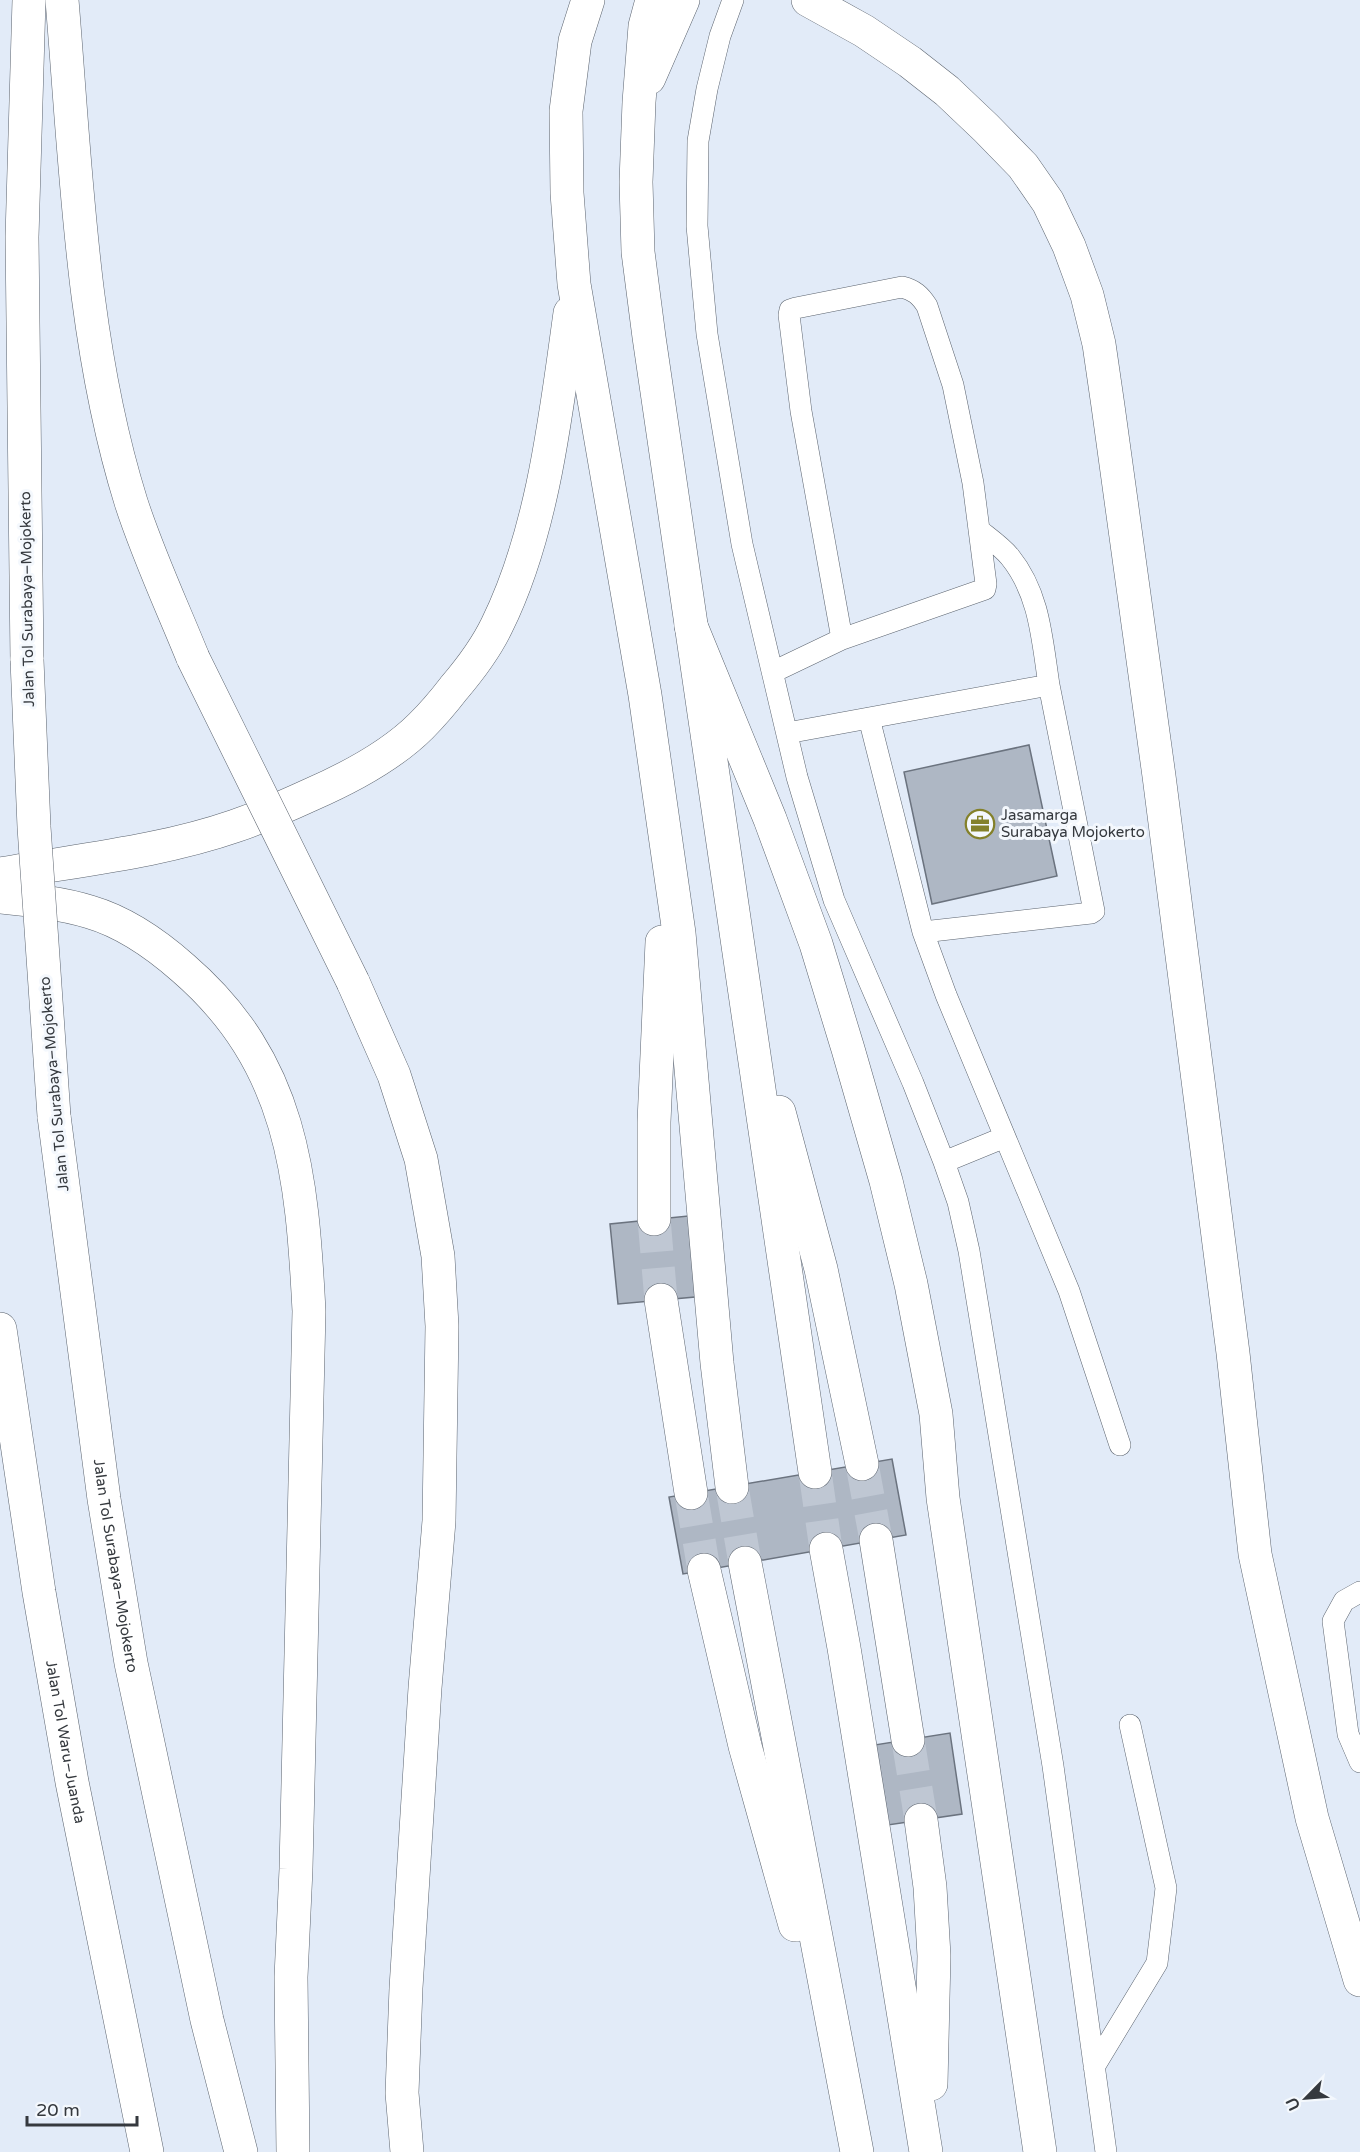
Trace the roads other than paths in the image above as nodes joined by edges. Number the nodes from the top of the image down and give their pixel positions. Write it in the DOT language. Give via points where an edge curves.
graph roads {
  1 [pos="29,0"];
  2 [pos="62,0"];
  3 [pos="588,0"];
  4 [pos="652,0"];
  5 [pos="683,0"];
  6 [pos="733,0"];
  7 [pos="808,0"];
  8 [pos="639,102"];
  9 [pos="574,284"];
  10 [pos="979,530"];
  11 [pos="691,626"];
  12 [pos="842,639"];
  13 [pos="773,672"];
  14 [pos="1049,685"];
  15 [pos="869,718"];
  16 [pos="787,733"];
  17 [pos="660,800"];
  18 [pos="0,874"];
  19 [pos="0,897"];
  20 [pos="922,932"];
  21 [pos="746,1001"];
  22 [pos="1005,1137"];
  23 [pos="944,1162"];
  24 [pos="654,1219"];
  25 [pos="661,1300"];
  26 [pos="0,1329"];
  27 [pos="1120,1445"];
  28 [pos="862,1464"];
  29 [pos="814,1472"];
  30 [pos="732,1486"];
  31 [pos="691,1493"];
  32 [pos="876,1540"];
  33 [pos="826,1550"];
  34 [pos="745,1563"];
  35 [pos="704,1570"];
  36 [pos="1360,1592"];
  37 [pos="1130,1725"];
  38 [pos="908,1740"];
  39 [pos="1360,1762"];
  40 [pos="921,1820"];
  41 [pos="1360,1980"];
  42 [pos="1094,2067"];
  43 [pos="846,2096"];
  44 [pos="147,2152"];
  45 [pos="241,2152"];
  46 [pos="293,2152"];
  47 [pos="406,2152"];
  48 [pos="857,2152"];
  49 [pos="928,2152"];
  50 [pos="1040,2152"];
  51 [pos="1106,2152"];
  1 -- 45 [label="highway, Jalan Tol Surabaya–Mojokerto, bridge" via="22,237 27,660 54,1116 102,1488 131,1663 207,2020"];
  2 -- 47 [label="highway, bridge" via="83,256 105,394 131,501 193,658 353,982 394,1075 421,1159 438,1256 442,1326 439,1521 406,1988 402,2093"];
  3 -- 9 [label="highway" via="575,41 566,111"];
  4 -- 8 [label="highway" via="645,26"];
  5 -- 8 [label="highway"];
  6 -- 13 [label="lane" via="720,36 700,131 697,226 707,334 742,544"];
  7 -- 41 [label="highway" via="910,62 947,91 1023,166 1048,202 1070,246 1087,295 1099,344 1154,741 1255,1554 1312,1818"];
  8 -- 11 [label="highway" via="638,252"];
  9 -- 17 [label="highway"];
  9 -- 18 [label="highway" via="552,442 515,582 475,663 420,727 351,776 234,826 132,851"];
  10 -- 12 [label="lane" via="985,589"];
  10 -- 12 [label="lane" via="953,385 927,306 920,296 902,287 790,310 801,411"];
  10 -- 14 [label="lane" via="1010,556 1026,581 1038,611"];
  11 -- 21 [label="highway"];
  11 -- 50 [label="highway" via="770,819 816,945 886,1182 911,1284 936,1414 943,1498"];
  12 -- 13 [label="lane"];
  13 -- 16 [label="lane"];
  14 -- 15 [label="lane"];
  14 -- 20 [label="lane" via="1094,911"];
  15 -- 16 [label="lane"];
  15 -- 20 [label="lane"];
  16 -- 23 [label="lane" via="834,900"];
  17 -- 24 [label="highway" via="662,940"];
  17 -- 30 [label="highway" via="679,933 717,1363"];
  19 -- 46 [label="highway" via="92,912 167,954 202,984 236,1022 257,1055 288,1133 305,1232 309,1311 297,1869 291,1977"];
  20 -- 22 [label="lane"];
  21 -- 28 [label="highway" via="821,1269"];
  21 -- 29 [label="highway"];
  22 -- 23 [label="lane"];
  22 -- 27 [label="lane" via="1069,1291"];
  23 -- 42 [label="lane" via="958,1202 975,1286 1053,1766"];
  25 -- 31 [label="highway"];
  26 -- 44 [label="highway, Jalan Tol Waru–Juanda" via="72,1782"];
  32 -- 38 [label="highway"];
  33 -- 49 [label="highway"];
  34 -- 43 [label="highway"];
  35 -- 43 [label="highway" via="777,1867"];
  36 -- 39 [label="lane" via="1344,1600 1333,1621 1348,1734"];
  37 -- 42 [label="lane" via="1166,1888 1157,1963"];
  40 -- 49 [label="highway" via="934,1956"];
  42 -- 51 [label="lane"];
  43 -- 48 [label="highway"];
}
